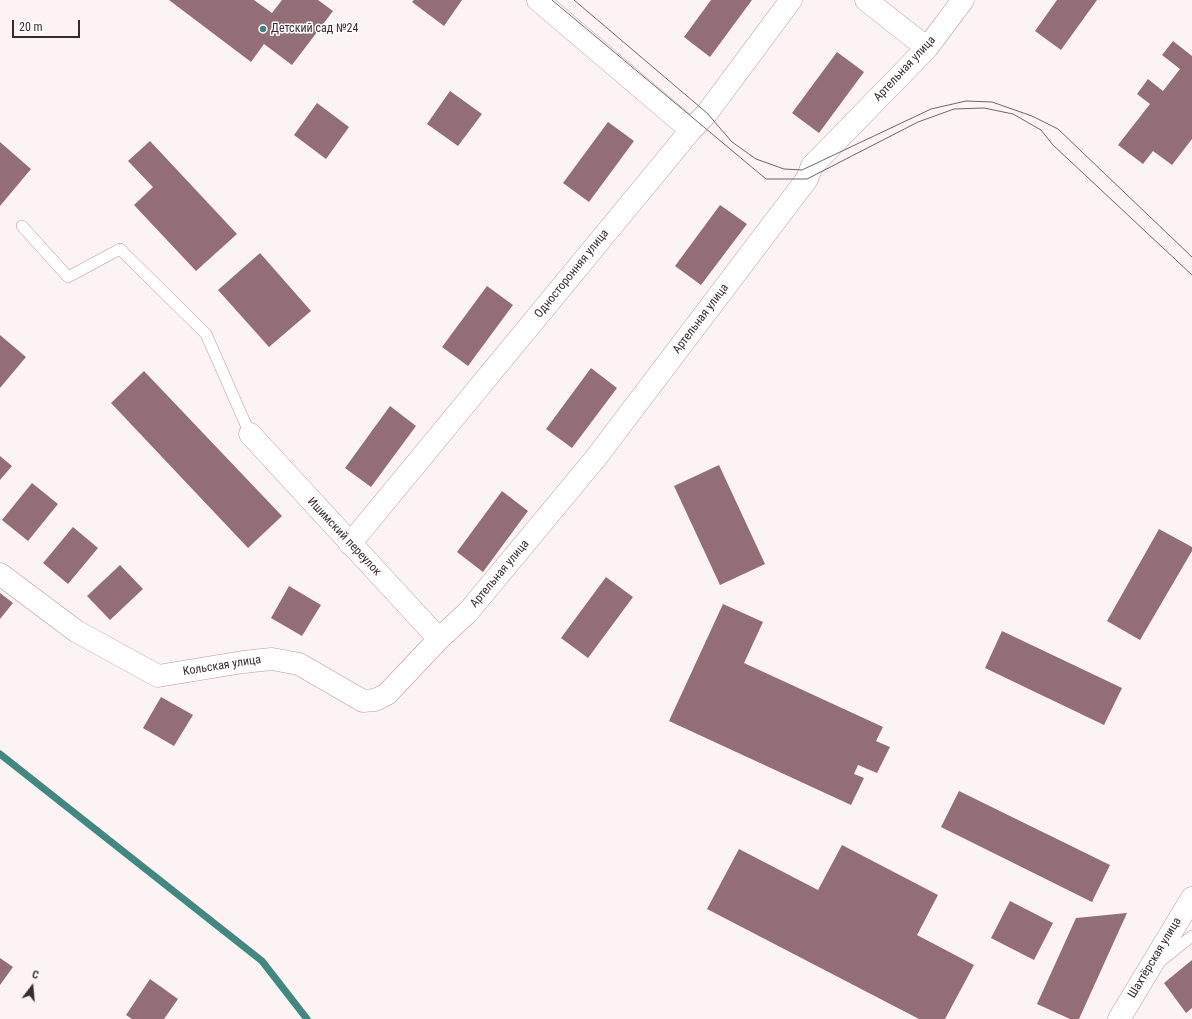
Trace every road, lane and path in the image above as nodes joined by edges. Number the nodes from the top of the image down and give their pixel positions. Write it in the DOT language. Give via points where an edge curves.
graph roads {
  1 [pos="538,0"];
  2 [pos="791,0"];
  3 [pos="866,0"];
  4 [pos="963,0"];
  5 [pos="927,48"];
  6 [pos="691,130"];
  7 [pos="22,226"];
  8 [pos="250,434"];
  9 [pos="350,544"];
  10 [pos="0,574"];
  11 [pos="438,639"];
  12 [pos="1192,898"];
  13 [pos="1192,936"];
  14 [pos="1147,972"];
  15 [pos="1119,1019"];
  1 -- 6 [label="street"];
  2 -- 6 [label="street, Односторонняя улица" via="707,113"];
  3 -- 5 [label="street"];
  4 -- 5 [label="street, Артельная улица"];
  5 -- 11 [label="street, Артельная улица" via="812,166 807,179 595,459 468,612"];
  6 -- 9 [label="street, Односторонняя улица"];
  7 -- 8 [label="lane" via="68,277 120,249 206,334"];
  8 -- 9 [label="street, Ишимский переулок"];
  9 -- 11 [label="street, Ишимский переулок"];
  10 -- 11 [label="street, Кольская улица" via="76,631 158,676 272,658 299,664 363,701 374,700 387,694"];
  12 -- 14 [label="street, Шахтёрская улица"];
  13 -- 14 [label="lane"];
  14 -- 15 [label="street, Шахтёрская улица"];
}
